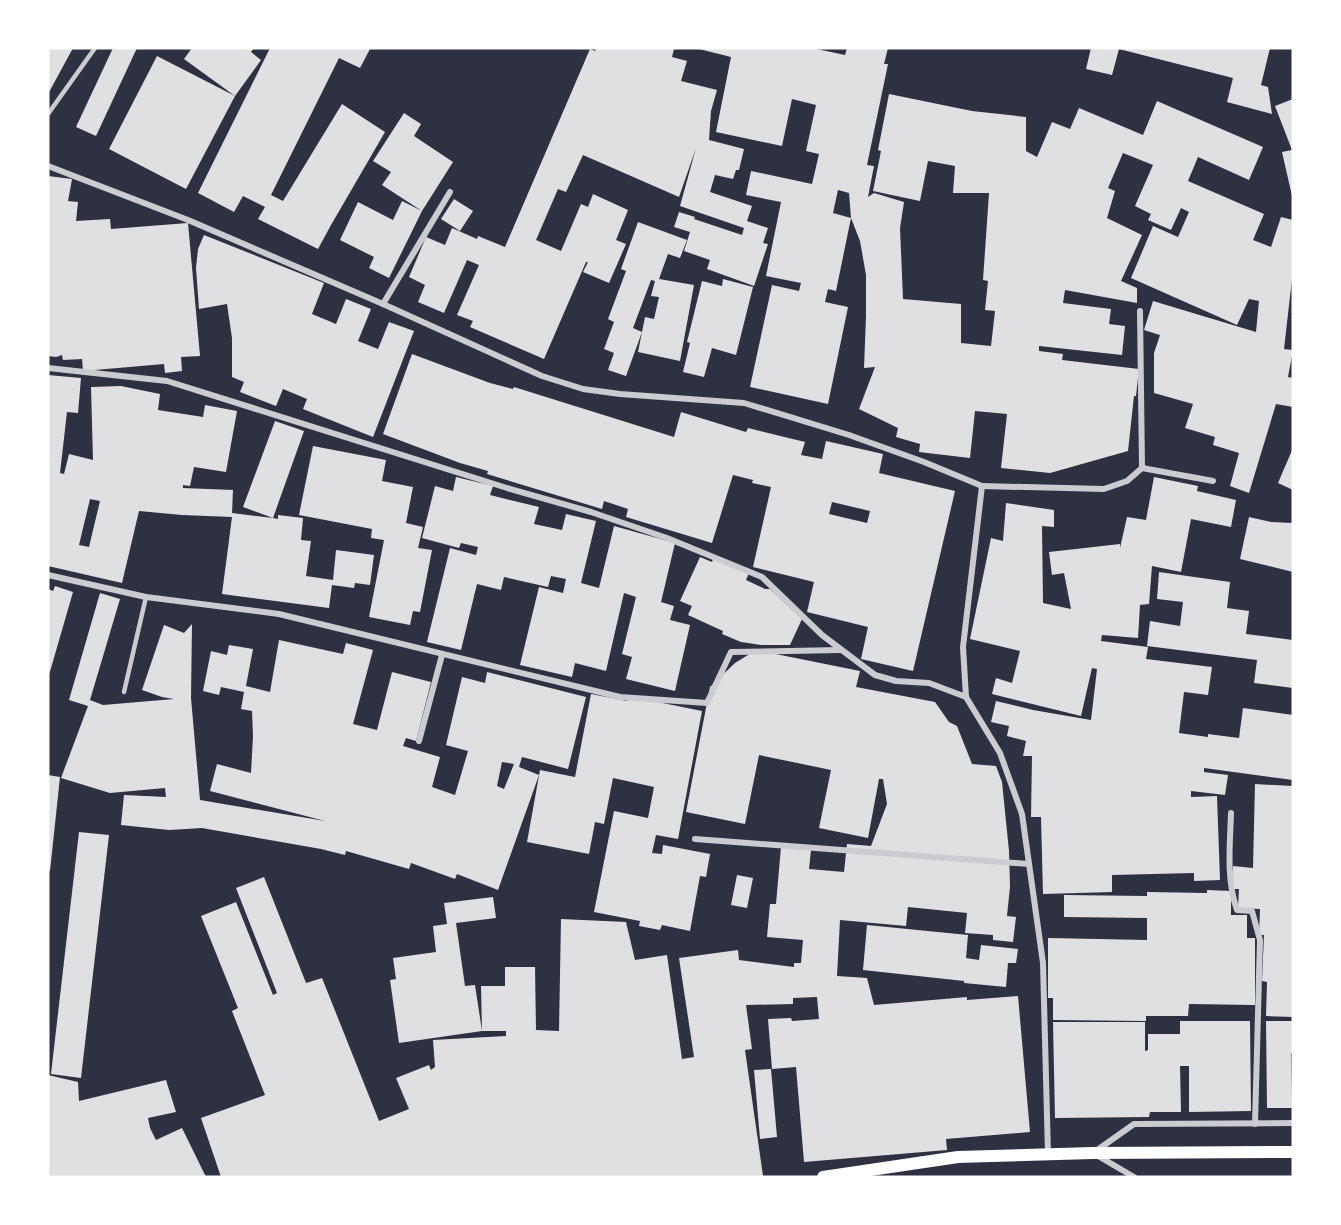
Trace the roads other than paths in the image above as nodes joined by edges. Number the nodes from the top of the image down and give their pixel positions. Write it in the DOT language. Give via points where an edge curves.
graph roads {
  1 [pos="95,48"];
  2 [pos="48,114"];
  3 [pos="48,166"];
  4 [pos="450,192"];
  5 [pos="383,304"];
  6 [pos="1140,311"];
  7 [pos="48,368"];
  8 [pos="1142,468"];
  9 [pos="1213,481"];
  10 [pos="982,486"];
  11 [pos="48,575"];
  12 [pos="146,597"];
  13 [pos="842,650"];
  14 [pos="442,655"];
  15 [pos="124,692"];
  16 [pos="966,697"];
  17 [pos="420,741"];
  18 [pos="1230,813"];
  19 [pos="695,839"];
  20 [pos="1029,864"];
  21 [pos="1255,1124"];
  22 [pos="1293,1124"];
  23 [pos="1293,1152"];
  24 [pos="1094,1153"];
  25 [pos="1048,1154"];
  26 [pos="823,1177"];
  27 [pos="1134,1177"];
  1 -- 2 [label="lane"];
  3 -- 5 [label="street" via="188,220"];
  4 -- 5 [label="street"];
  5 -- 10 [label="street" via="563,383 620,394 744,403 849,435"];
  6 -- 8 [label="street"];
  7 -- 13 [label="street" via="167,381 667,538 762,577"];
  8 -- 9 [label="street"];
  8 -- 10 [label="street" via="1127,481 1104,489"];
  10 -- 16 [label="street" via="963,647"];
  11 -- 12 [label="street"];
  12 -- 14 [label="street" via="279,614"];
  12 -- 15 [label="lane"];
  13 -- 14 [label="street" via="731,652 707,703 620,698"];
  13 -- 16 [label="street" via="875,675 929,683"];
  14 -- 17 [label="street"];
  16 -- 20 [label="street" via="1000,753 1008,774 1022,814"];
  18 -- 21 [label="street" via="1230,881 1234,902 1237,910 1252,911 1260,940"];
  19 -- 20 [label="street"];
  20 -- 25 [label="street" via="1043,963"];
  21 -- 22 [label="street"];
  21 -- 24 [label="street" via="1134,1124"];
  23 -- 24 [label="main road"];
  24 -- 25 [label="main road"];
  24 -- 27 [label="street"];
  25 -- 26 [label="main road" via="958,1157"];
}
